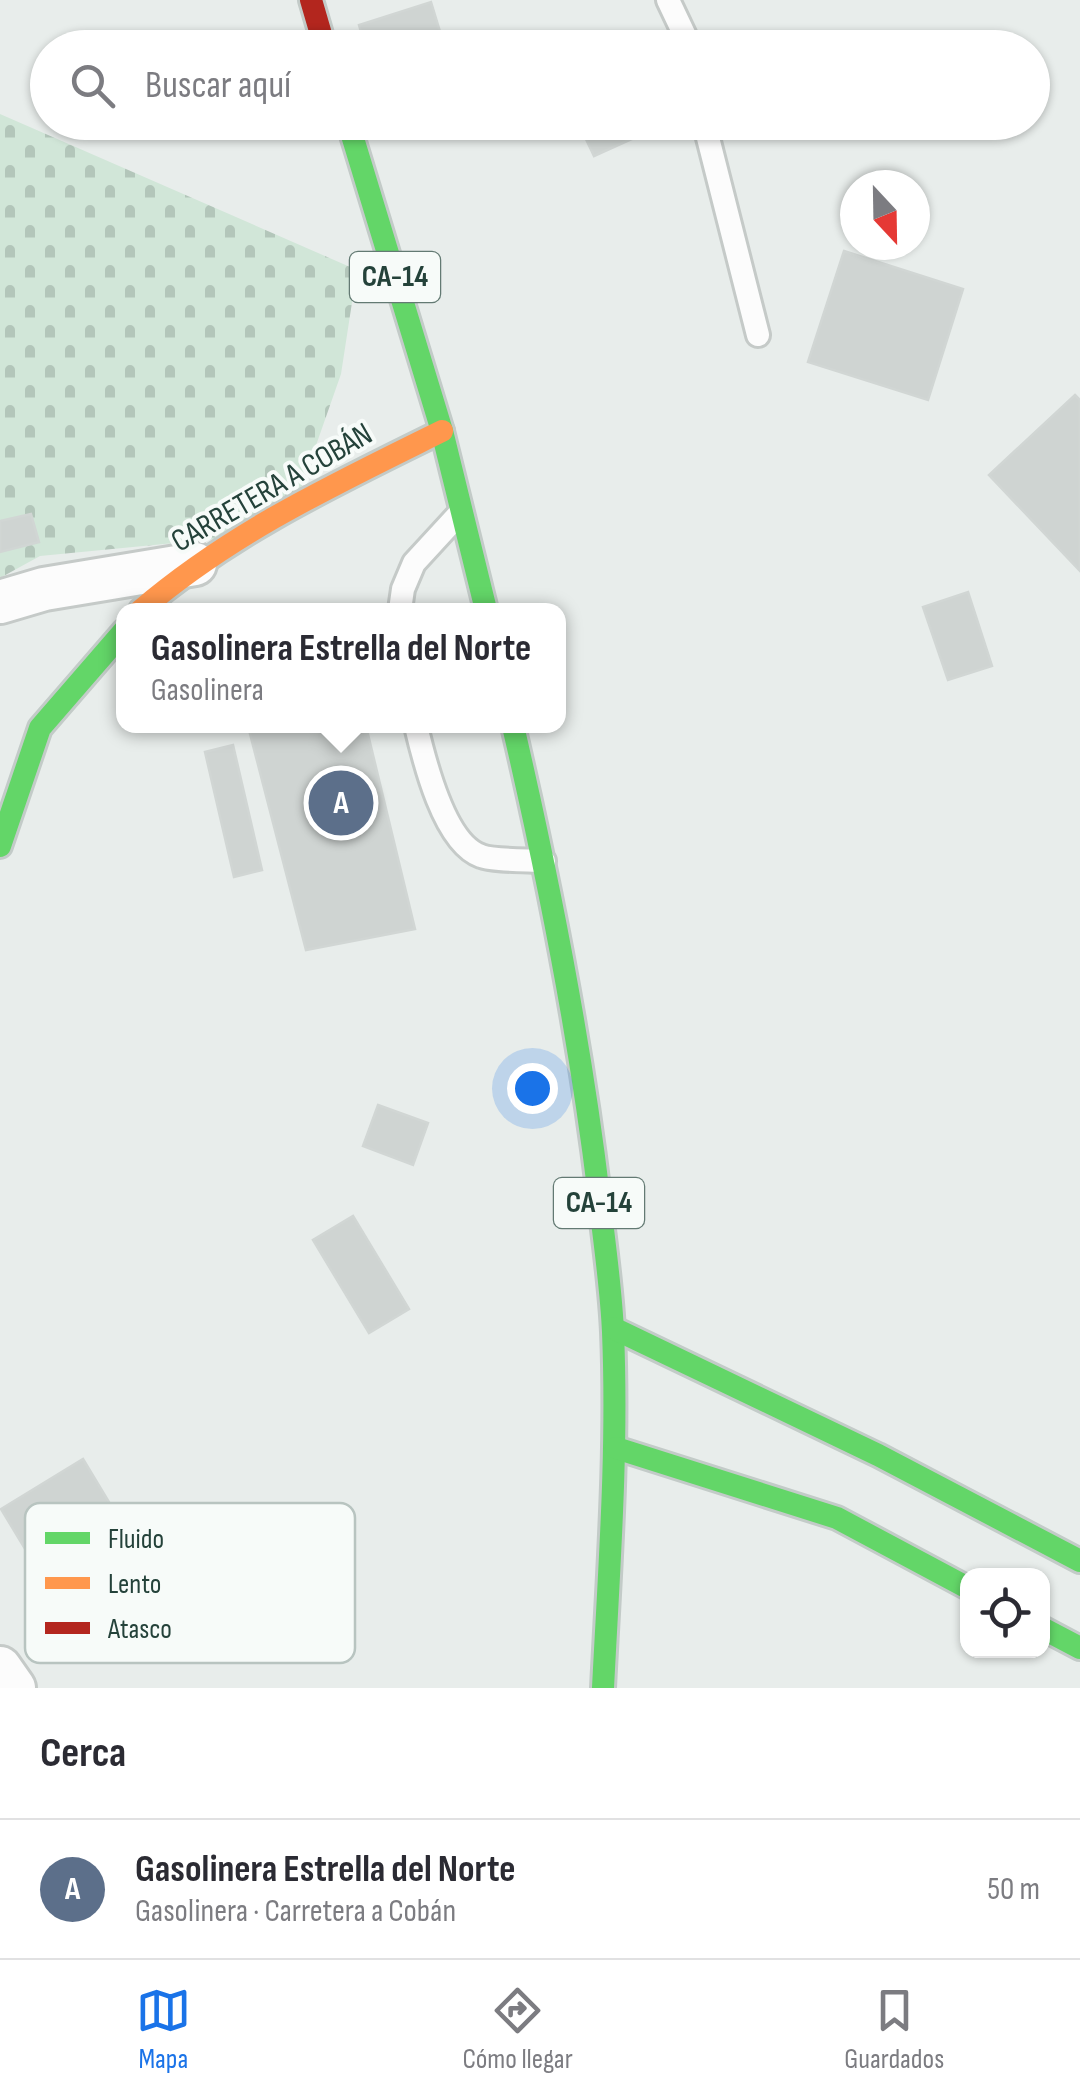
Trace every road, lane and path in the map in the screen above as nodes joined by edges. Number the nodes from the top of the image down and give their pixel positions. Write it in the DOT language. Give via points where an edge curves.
graph roads {
  1 [pos="311,0"];
  2 [pos="668,0"];
  3 [pos="320,30"];
  4 [pos="682,30"];
  5 [pos="353,140"];
  6 [pos="709,140"];
  7 [pos="758,335"];
  8 [pos="442,431"];
  9 [pos="463,509"];
  10 [pos="196,564"];
  11 [pos="0,602"];
  12 [pos="151,603"];
  13 [pos="401,603"];
  14 [pos="484,603"];
  15 [pos="116,640"];
  16 [pos="418,733"];
  17 [pos="515,733"];
  18 [pos="0,846"];
  19 [pos="544,861"];
  20 [pos="613,1328"];
  21 [pos="616,1448"];
  22 [pos="1080,1561"];
  23 [pos="960,1584"];
  24 [pos="1050,1632"];
  25 [pos="1080,1648"];
  26 [pos="0,1668"];
  27 [pos="14,1688"];
  28 [pos="603,1688"];
  1 -- 3 [label="main road"];
  2 -- 4 [label="lane"];
  5 -- 8 [label="main road, CA-14"];
  6 -- 7 [label="lane"];
  8 -- 9 [label="main road, CA-14"];
  8 -- 10 [label="main road, CARRETERA A COBÁN"];
  9 -- 13 [label="lane" via="414,563"];
  9 -- 14 [label="main road, CA-14"];
  10 -- 11 [label="street"];
  10 -- 12 [label="main road, CARRETERA A COBÁN"];
  15 -- 18 [label="main road" via="40,728"];
  16 -- 19 [label="lane" via="429,780 461,840 480,856"];
  17 -- 19 [label="main road, CA-14"];
  19 -- 20 [label="main road, CA-14" via="587,1094"];
  20 -- 21 [label="main road, CA-14"];
  20 -- 22 [label="main road"];
  21 -- 23 [label="main road" via="837,1518"];
  21 -- 28 [label="main road, CA-14"];
  24 -- 25 [label="main road"];
  26 -- 27 [label="street"];
}
